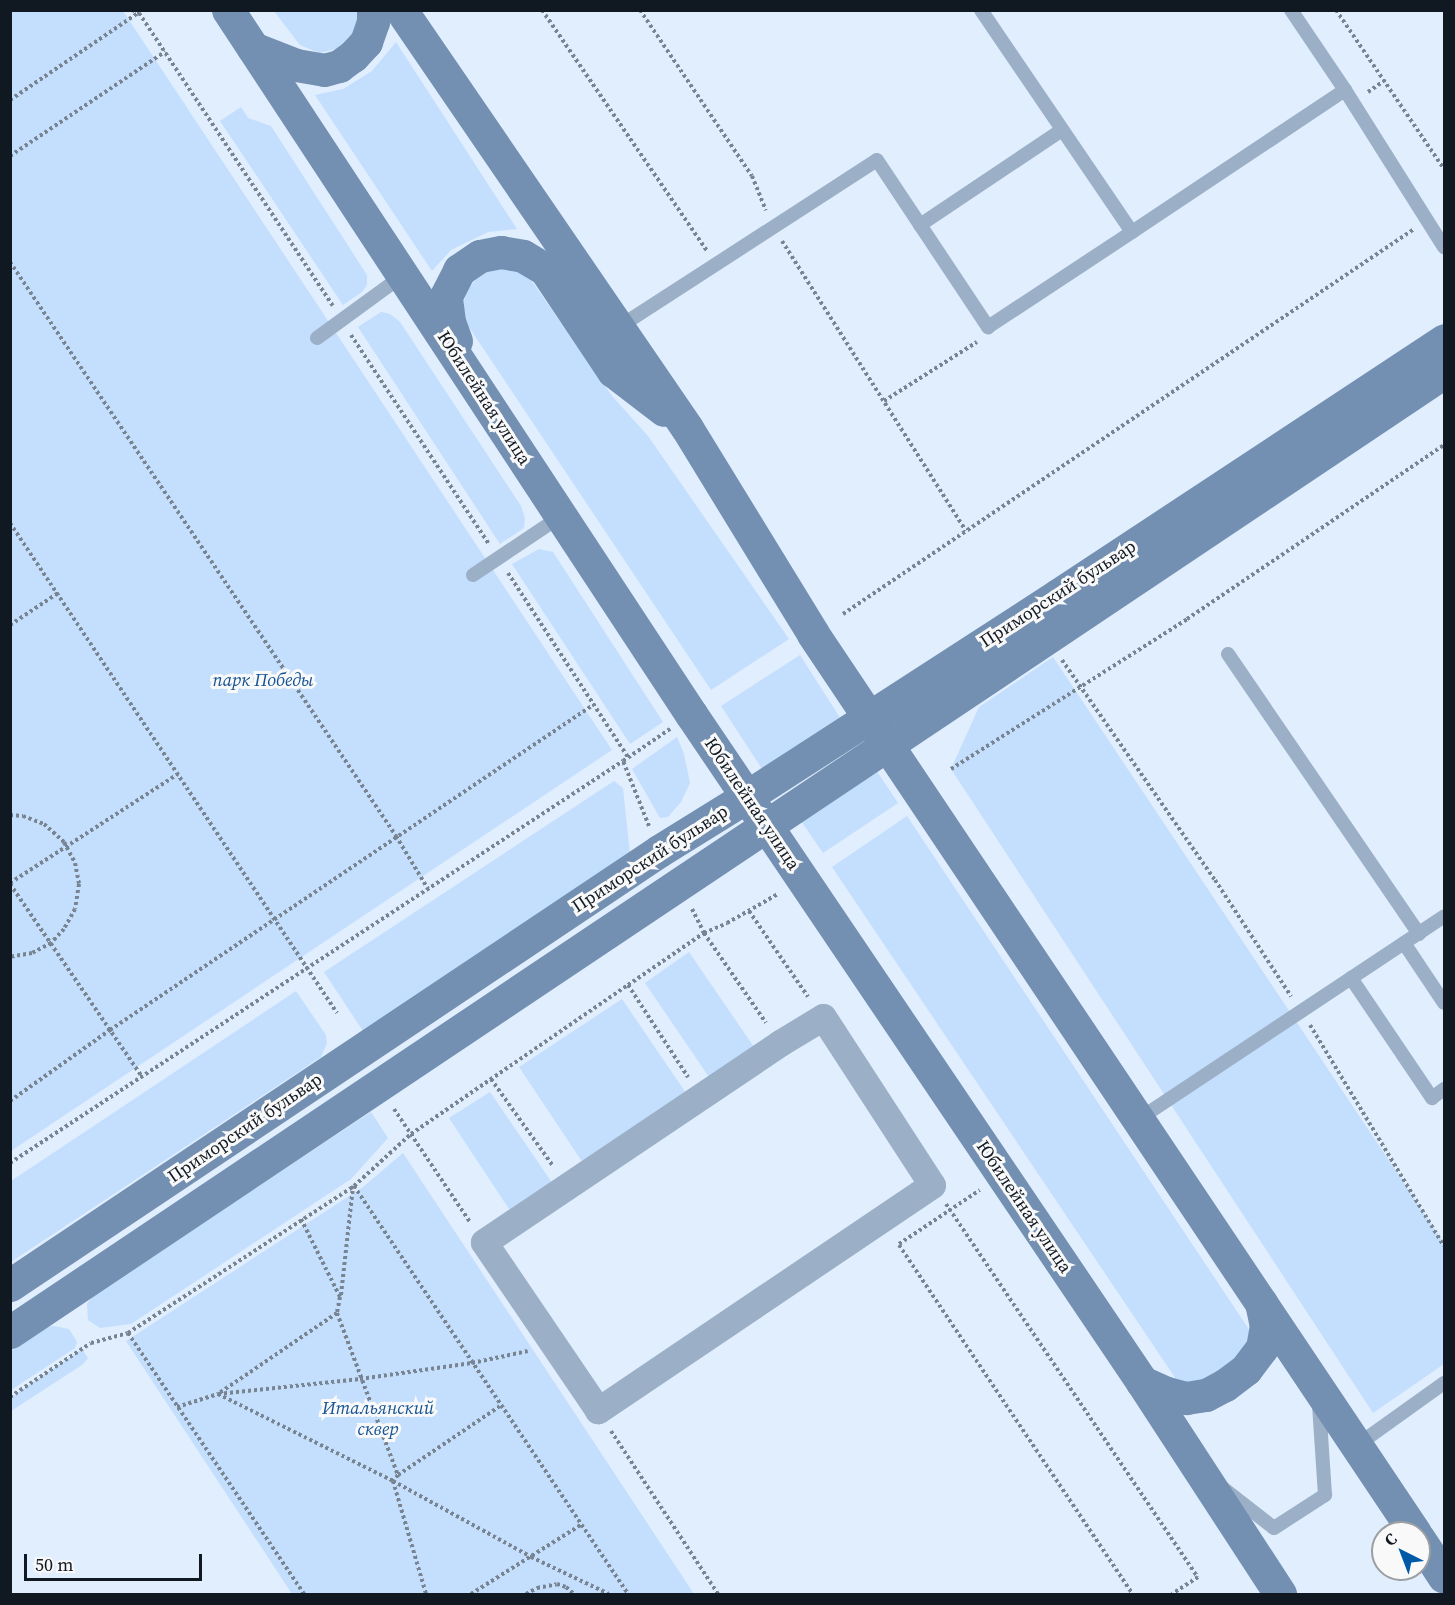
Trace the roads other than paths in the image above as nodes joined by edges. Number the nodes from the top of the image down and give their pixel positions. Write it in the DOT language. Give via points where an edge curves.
graph roads {
  1 [pos="228,10"];
  2 [pos="373,10"];
  3 [pos="401,10"];
  4 [pos="981,10"];
  5 [pos="1292,10"];
  6 [pos="254,48"];
  7 [pos="1346,90"];
  8 [pos="1062,130"];
  9 [pos="920,225"];
  10 [pos="1132,232"];
  11 [pos="1444,247"];
  12 [pos="404,275"];
  13 [pos="620,327"];
  14 [pos="317,338"];
  15 [pos="1444,340"];
  16 [pos="466,371"];
  17 [pos="1444,372"];
  18 [pos="687,428"];
  19 [pos="561,516"];
  20 [pos="473,575"];
  21 [pos="1228,654"];
  22 [pos="869,717"];
  23 [pos="887,744"];
  24 [pos="746,797"];
  25 [pos="766,826"];
  26 [pos="1444,916"];
  27 [pos="1419,934"];
  28 [pos="1404,943"];
  29 [pos="1351,978"];
  30 [pos="1444,1003"];
  31 [pos="1444,1089"];
  32 [pos="1138,1119"];
  33 [pos="10,1285"];
  34 [pos="1261,1300"];
  35 [pos="10,1332"];
  36 [pos="554,1346"];
  37 [pos="1142,1382"];
  38 [pos="1444,1383"];
  39 [pos="1318,1390"];
  40 [pos="1356,1446"];
  41 [pos="1199,1469"];
  42 [pos="1407,1521"];
  43 [pos="1431,1557"];
  44 [pos="1444,1577"];
  45 [pos="1280,1594"];
  1 -- 6 [label="main road, Юбилейная улица"];
  2 -- 6 [label="main road" via="374,22 366,42 339,66 324,69 296,65"];
  3 -- 13 [label="main road"];
  4 -- 8 [label="lane"];
  5 -- 7 [label="lane"];
  6 -- 12 [label="main road, Юбилейная улица"];
  7 -- 10 [label="lane"];
  7 -- 11 [label="lane"];
  8 -- 9 [label="lane"];
  8 -- 10 [label="lane"];
  9 -- 10 [label="lane" via="988,327"];
  9 -- 13 [label="lane" via="877,160"];
  12 -- 14 [label="lane"];
  12 -- 16 [label="main road, Юбилейная улица"];
  13 -- 18 [label="main road"];
  15 -- 22 [label="main road, Приморский бульвар"];
  16 -- 18 [label="main road" via="449,322 446,296 459,270 480,256 501,252 523,256 545,269 613,371"];
  16 -- 19 [label="main road, Юбилейная улица"];
  17 -- 23 [label="main road"];
  18 -- 22 [label="main road" via="813,634"];
  19 -- 20 [label="lane"];
  19 -- 24 [label="main road, Юбилейная улица"];
  21 -- 27 [label="lane"];
  22 -- 23 [label="main road"];
  22 -- 24 [label="main road, Приморский бульвар"];
  23 -- 25 [label="main road"];
  23 -- 32 [label="main road"];
  24 -- 25 [label="main road, Юбилейная улица"];
  24 -- 33 [label="main road, Приморский бульвар" via="659,851"];
  25 -- 35 [label="main road"];
  25 -- 37 [label="main road, Юбилейная улица"];
  26 -- 27 [label="lane"];
  27 -- 28 [label="lane"];
  28 -- 29 [label="lane"];
  28 -- 30 [label="lane"];
  29 -- 31 [label="lane" via="1432,1098"];
  29 -- 32 [label="lane"];
  32 -- 34 [label="main road"];
  34 -- 37 [label="main road" via="1266,1326 1262,1348 1246,1369 1226,1385 1206,1395 1186,1398"];
  34 -- 39 [label="main road"];
  36 -- 36 [label="street" via="598,1410 932,1185 823,1017 484,1242"];
  37 -- 41 [label="main road, Юбилейная улица"];
  38 -- 40 [label="lane"];
  39 -- 40 [label="main road"];
  39 -- 41 [label="lane" via="1325,1495 1274,1527"];
  40 -- 42 [label="main road"];
  41 -- 45 [label="main road, Юбилейная улица"];
  43 -- 44 [label="main road"];
}
